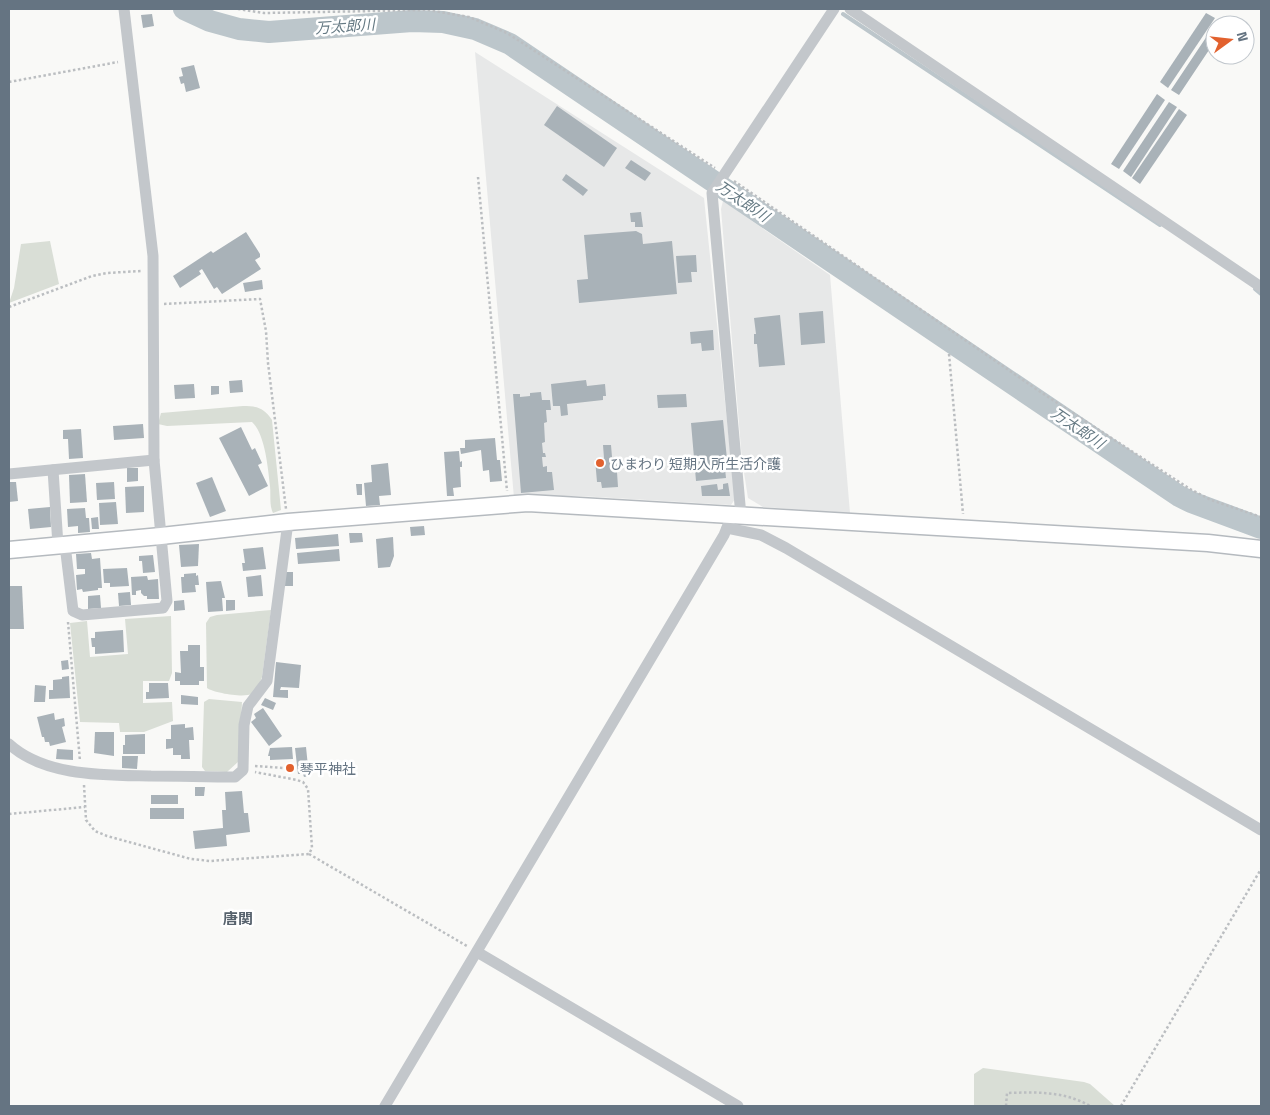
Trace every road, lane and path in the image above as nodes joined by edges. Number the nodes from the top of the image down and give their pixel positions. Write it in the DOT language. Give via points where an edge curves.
graph roads {
  1 [pos="124,9"];
  2 [pos="238,9"];
  3 [pos="834,9"];
  4 [pos="850,9"];
  5 [pos="129,60"];
  6 [pos="9,82"];
  7 [pos="724,174"];
  8 [pos="478,176"];
  9 [pos="153,270"];
  10 [pos="1261,287"];
  11 [pos="153,305"];
  12 [pos="9,307"];
  13 [pos="949,354"];
  14 [pos="154,460"];
  15 [pos="53,470"];
  16 [pos="9,474"];
  17 [pos="508,504"];
  18 [pos="1261,517"];
  19 [pos="734,520"];
  20 [pos="288,522"];
  21 [pos="965,529"];
  22 [pos="161,536"];
  23 [pos="62,545"];
  24 [pos="1261,549"];
  25 [pos="9,550"];
  26 [pos="73,611"];
  27 [pos="9,744"];
  28 [pos="244,768"];
  29 [pos="284,768"];
  30 [pos="83,773"];
  31 [pos="86,807"];
  32 [pos="9,814"];
  33 [pos="1261,830"];
  34 [pos="309,854"];
  35 [pos="1261,869"];
  36 [pos="477,952"];
  37 [pos="385,1106"];
  38 [pos="738,1106"];
  39 [pos="1006,1106"];
  40 [pos="1090,1106"];
  41 [pos="1121,1106"];
  1 -- 5 [label="street"];
  2 -- 7 [label="path" via="264,13 428,10 469,17 507,33"];
  3 -- 7 [label="street"];
  4 -- 10 [label="street"];
  5 -- 6 [label="path"];
  5 -- 9 [label="street" via="154,256"];
  7 -- 18 [label="path" via="1031,386 1181,484 1211,500"];
  7 -- 19 [label="street" via="712,193"];
  8 -- 17 [label="path"];
  9 -- 11 [label="street"];
  9 -- 12 [label="path" via="92,276"];
  11 -- 14 [label="street"];
  11 -- 20 [label="path" via="260,300"];
  13 -- 21 [label="path"];
  14 -- 15 [label="street"];
  14 -- 22 [label="street"];
  15 -- 16 [label="street"];
  15 -- 23 [label="street"];
  17 -- 19 [label="street"];
  17 -- 20 [label="street"];
  19 -- 21 [label="street"];
  19 -- 33 [label="street"];
  19 -- 36 [label="street"];
  20 -- 22 [label="street"];
  20 -- 28 [label="street" via="268,681 248,706 244,725"];
  21 -- 24 [label="street" via="1208,542"];
  22 -- 23 [label="street"];
  22 -- 26 [label="street" via="167,601 163,608 82,615"];
  23 -- 25 [label="street"];
  23 -- 26 [label="street"];
  26 -- 30 [label="path" via="68,621"];
  27 -- 30 [label="street" via="18,753 44,764"];
  28 -- 29 [label="path"];
  28 -- 30 [label="street" via="236,777"];
  28 -- 34 [label="path" via="303,782 308,789 312,848"];
  30 -- 31 [label="path"];
  31 -- 32 [label="path"];
  31 -- 34 [label="path" via="86,820 95,831 191,859"];
  34 -- 36 [label="path"];
  35 -- 41 [label="path"];
  36 -- 37 [label="street"];
  36 -- 38 [label="street"];
  39 -- 40 [label="path" via="1007,1093 1048,1092"];
}
